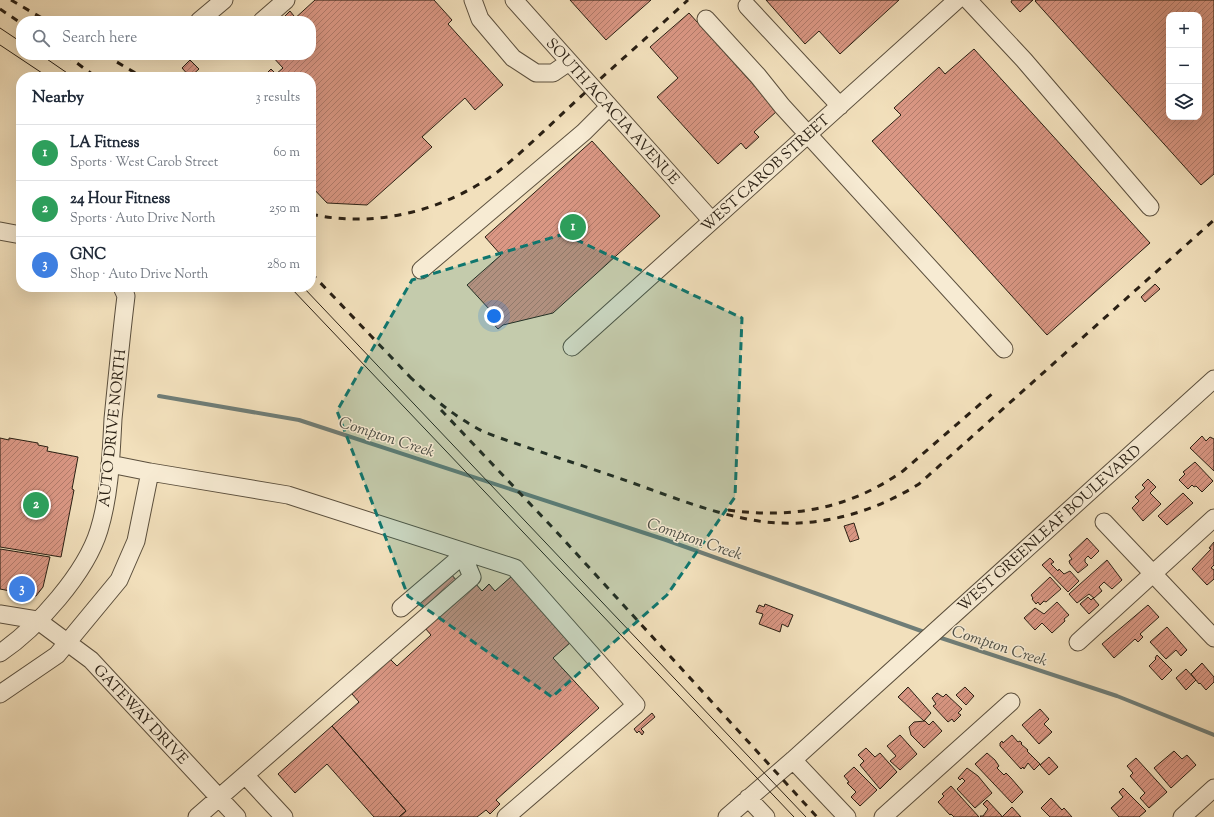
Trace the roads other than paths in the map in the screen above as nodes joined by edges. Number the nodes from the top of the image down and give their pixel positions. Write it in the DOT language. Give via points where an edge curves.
graph roads {
  1 [pos="224,0"];
  2 [pos="286,0"];
  3 [pos="473,0"];
  4 [pos="514,0"];
  5 [pos="957,0"];
  6 [pos="968,0"];
  7 [pos="747,6"];
  8 [pos="205,16"];
  9 [pos="268,16"];
  10 [pos="706,19"];
  11 [pos="569,62"];
  12 [pos="840,106"];
  13 [pos="610,107"];
  14 [pos="809,134"];
  15 [pos="1150,207"];
  16 [pos="712,222"];
  17 [pos="0,231"];
  18 [pos="16,234"];
  19 [pos="421,270"];
  20 [pos="124,292"];
  21 [pos="572,347"];
  22 [pos="1004,349"];
  23 [pos="1214,379"];
  24 [pos="110,464"];
  25 [pos="150,472"];
  26 [pos="1214,518"];
  27 [pos="1104,522"];
  28 [pos="462,553"];
  29 [pos="1153,573"];
  30 [pos="401,608"];
  31 [pos="0,614"];
  32 [pos="37,620"];
  33 [pos="1214,638"];
  34 [pos="68,642"];
  35 [pos="1078,642"];
  36 [pos="0,653"];
  37 [pos="0,694"];
  38 [pos="1011,702"];
  39 [pos="793,760"];
  40 [pos="245,775"];
  41 [pos="1214,788"];
  42 [pos="219,797"];
  43 [pos="748,798"];
  44 [pos="197,817"];
  45 [pos="237,817"];
  46 [pos="284,817"];
  47 [pos="506,817"];
  48 [pos="727,817"];
  49 [pos="766,817"];
  50 [pos="846,817"];
  51 [pos="883,817"];
  52 [pos="1182,817"];
  1 -- 8 [label="street"];
  2 -- 9 [label="street"];
  3 -- 11 [label="street" via="480,19 513,58 536,73 553,73"];
  4 -- 11 [label="street, SOUTH ACACIA AVENUE"];
  5 -- 12 [label="street, WEST CAROB STREET"];
  6 -- 15 [label="street" via="1024,60"];
  7 -- 12 [label="street"];
  10 -- 14 [label="street"];
  11 -- 13 [label="street, SOUTH ACACIA AVENUE"];
  12 -- 14 [label="street, WEST CAROB STREET"];
  13 -- 16 [label="street, SOUTH ACACIA AVENUE"];
  13 -- 19 [label="street"];
  14 -- 16 [label="street, WEST CAROB STREET"];
  14 -- 22 [label="street"];
  16 -- 21 [label="street, WEST CAROB STREET"];
  17 -- 18 [label="street"];
  20 -- 24 [label="street, AUTO DRIVE NORTH" via="126,296"];
  23 -- 39 [label="street, WEST GREENLEAF BOULEVARD"];
  24 -- 25 [label="street"];
  24 -- 32 [label="street, AUTO DRIVE NORTH" via="107,496 99,531 86,560 68,589"];
  25 -- 28 [label="street" via="288,495"];
  25 -- 34 [label="street" via="136,541 119,580"];
  26 -- 29 [label="street"];
  27 -- 29 [label="street"];
  28 -- 30 [label="street"];
  28 -- 40 [label="street" via="472,577"];
  28 -- 47 [label="street" via="515,568 636,705"];
  29 -- 33 [label="street"];
  29 -- 35 [label="street"];
  31 -- 32 [label="street"];
  32 -- 34 [label="street, GATEWAY DRIVE"];
  32 -- 36 [label="street, AUTO DRIVE NORTH" via="19,640"];
  34 -- 37 [label="street" via="57,655"];
  34 -- 42 [label="street, GATEWAY DRIVE" via="91,660"];
  38 -- 51 [label="street"];
  39 -- 43 [label="street, WEST GREENLEAF BOULEVARD"];
  39 -- 50 [label="street"];
  40 -- 42 [label="street"];
  40 -- 46 [label="street"];
  41 -- 52 [label="street"];
  42 -- 44 [label="street"];
  42 -- 45 [label="street, GATEWAY DRIVE"];
  43 -- 48 [label="street, WEST GREENLEAF BOULEVARD"];
  43 -- 49 [label="street"];
}
